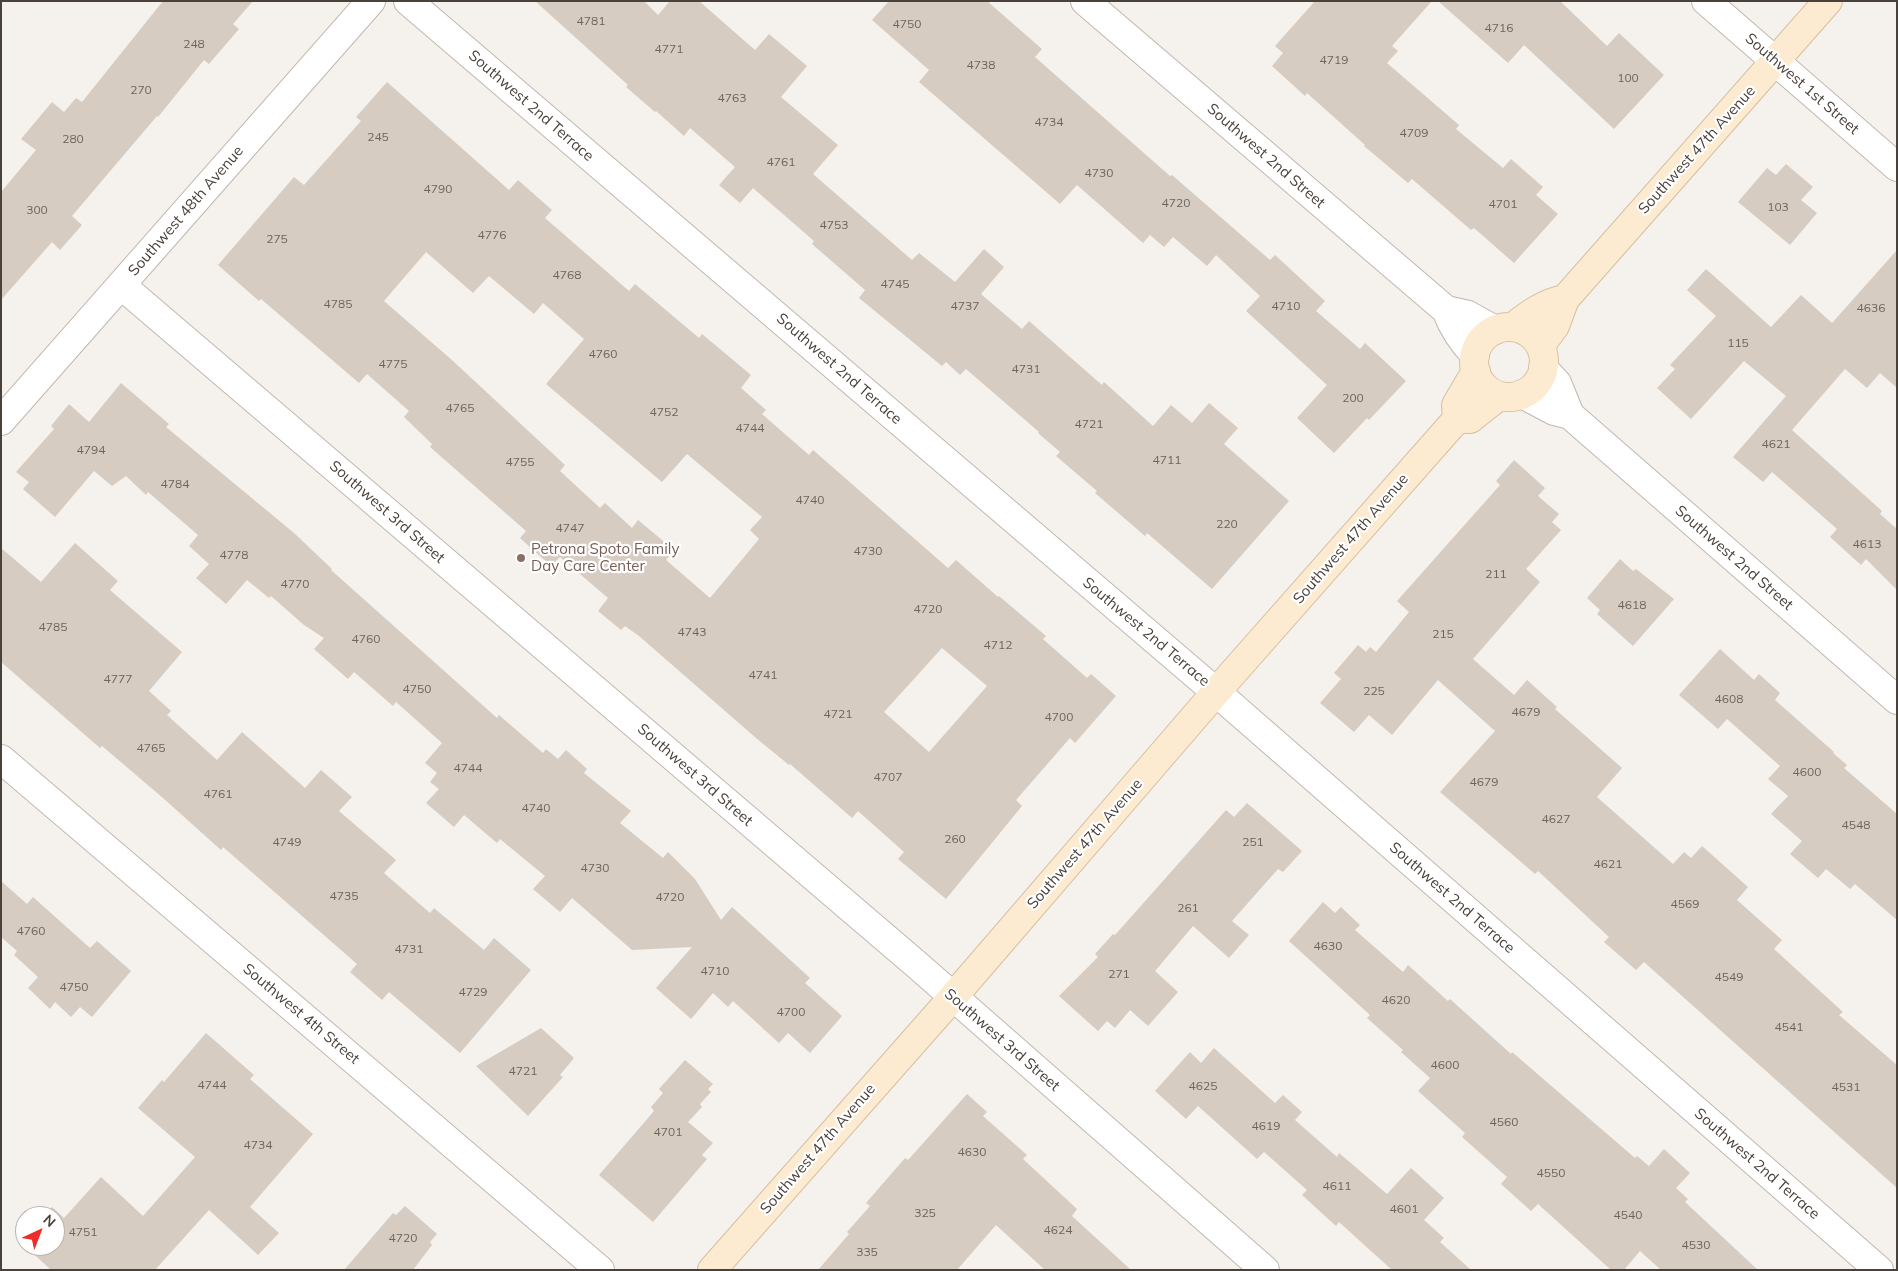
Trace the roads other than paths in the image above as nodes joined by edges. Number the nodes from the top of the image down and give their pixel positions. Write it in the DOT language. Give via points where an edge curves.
graph roads {
  1 [pos="371,1"];
  2 [pos="408,1"];
  3 [pos="1085,1"];
  4 [pos="1706,1"];
  5 [pos="1828,1"];
  6 [pos="1776,61"];
  7 [pos="1897,167"];
  8 [pos="121,285"];
  9 [pos="1564,299"];
  10 [pos="1446,310"];
  11 [pos="1504,328"];
  12 [pos="1542,357"];
  13 [pos="1475,363"];
  14 [pos="1511,395"];
  15 [pos="1570,415"];
  16 [pos="1457,419"];
  17 [pos="1,421"];
  18 [pos="1216,692"];
  19 [pos="1897,700"];
  20 [pos="1,759"];
  21 [pos="953,997"];
  22 [pos="600,1270"];
  23 [pos="712,1270"];
  24 [pos="1266,1270"];
  25 [pos="1879,1270"];
  1 -- 8 [label="street, Southwest 48th Avenue"];
  2 -- 18 [label="street, Southwest 2nd Terrace"];
  3 -- 10 [label="street, Southwest 2nd Street"];
  4 -- 6 [label="street, Southwest 1st Street"];
  5 -- 6 [label="street, Southwest 47th Avenue"];
  6 -- 7 [label="street, Southwest 1st Street"];
  6 -- 9 [label="street, Southwest 47th Avenue"];
  8 -- 17 [label="street, Southwest 48th Avenue"];
  8 -- 21 [label="street, Southwest 3rd Street"];
  9 -- 11 [label="street, Southwest 47th Avenue" via="1550,301"];
  9 -- 12 [label="street, Southwest 47th Avenue"];
  10 -- 11 [label="street, Southwest 2nd Street"];
  10 -- 13 [label="street, Southwest 2nd Street"];
  11 -- 12 [label="street" via="1524,330 1534,337"];
  11 -- 13 [label="street, Southwest 47th Avenue" via="1488,333 1477,346"];
  12 -- 14 [label="street, Southwest 47th Avenue" via="1540,379 1532,388"];
  12 -- 15 [label="street, Southwest 2nd Street"];
  13 -- 14 [label="street" via="1480,382 1489,390"];
  13 -- 16 [label="street, Southwest 47th Avenue" via="1456,404"];
  14 -- 15 [label="street, Southwest 2nd Street"];
  14 -- 16 [label="street, Southwest 47th Avenue" via="1470,419"];
  15 -- 19 [label="street, Southwest 2nd Street"];
  16 -- 18 [label="street, Southwest 47th Avenue"];
  18 -- 21 [label="street, Southwest 47th Avenue"];
  18 -- 25 [label="street, Southwest 2nd Terrace"];
  20 -- 22 [label="street, Southwest 4th Street"];
  21 -- 23 [label="street, Southwest 47th Avenue"];
  21 -- 24 [label="street, Southwest 3rd Street"];
}
